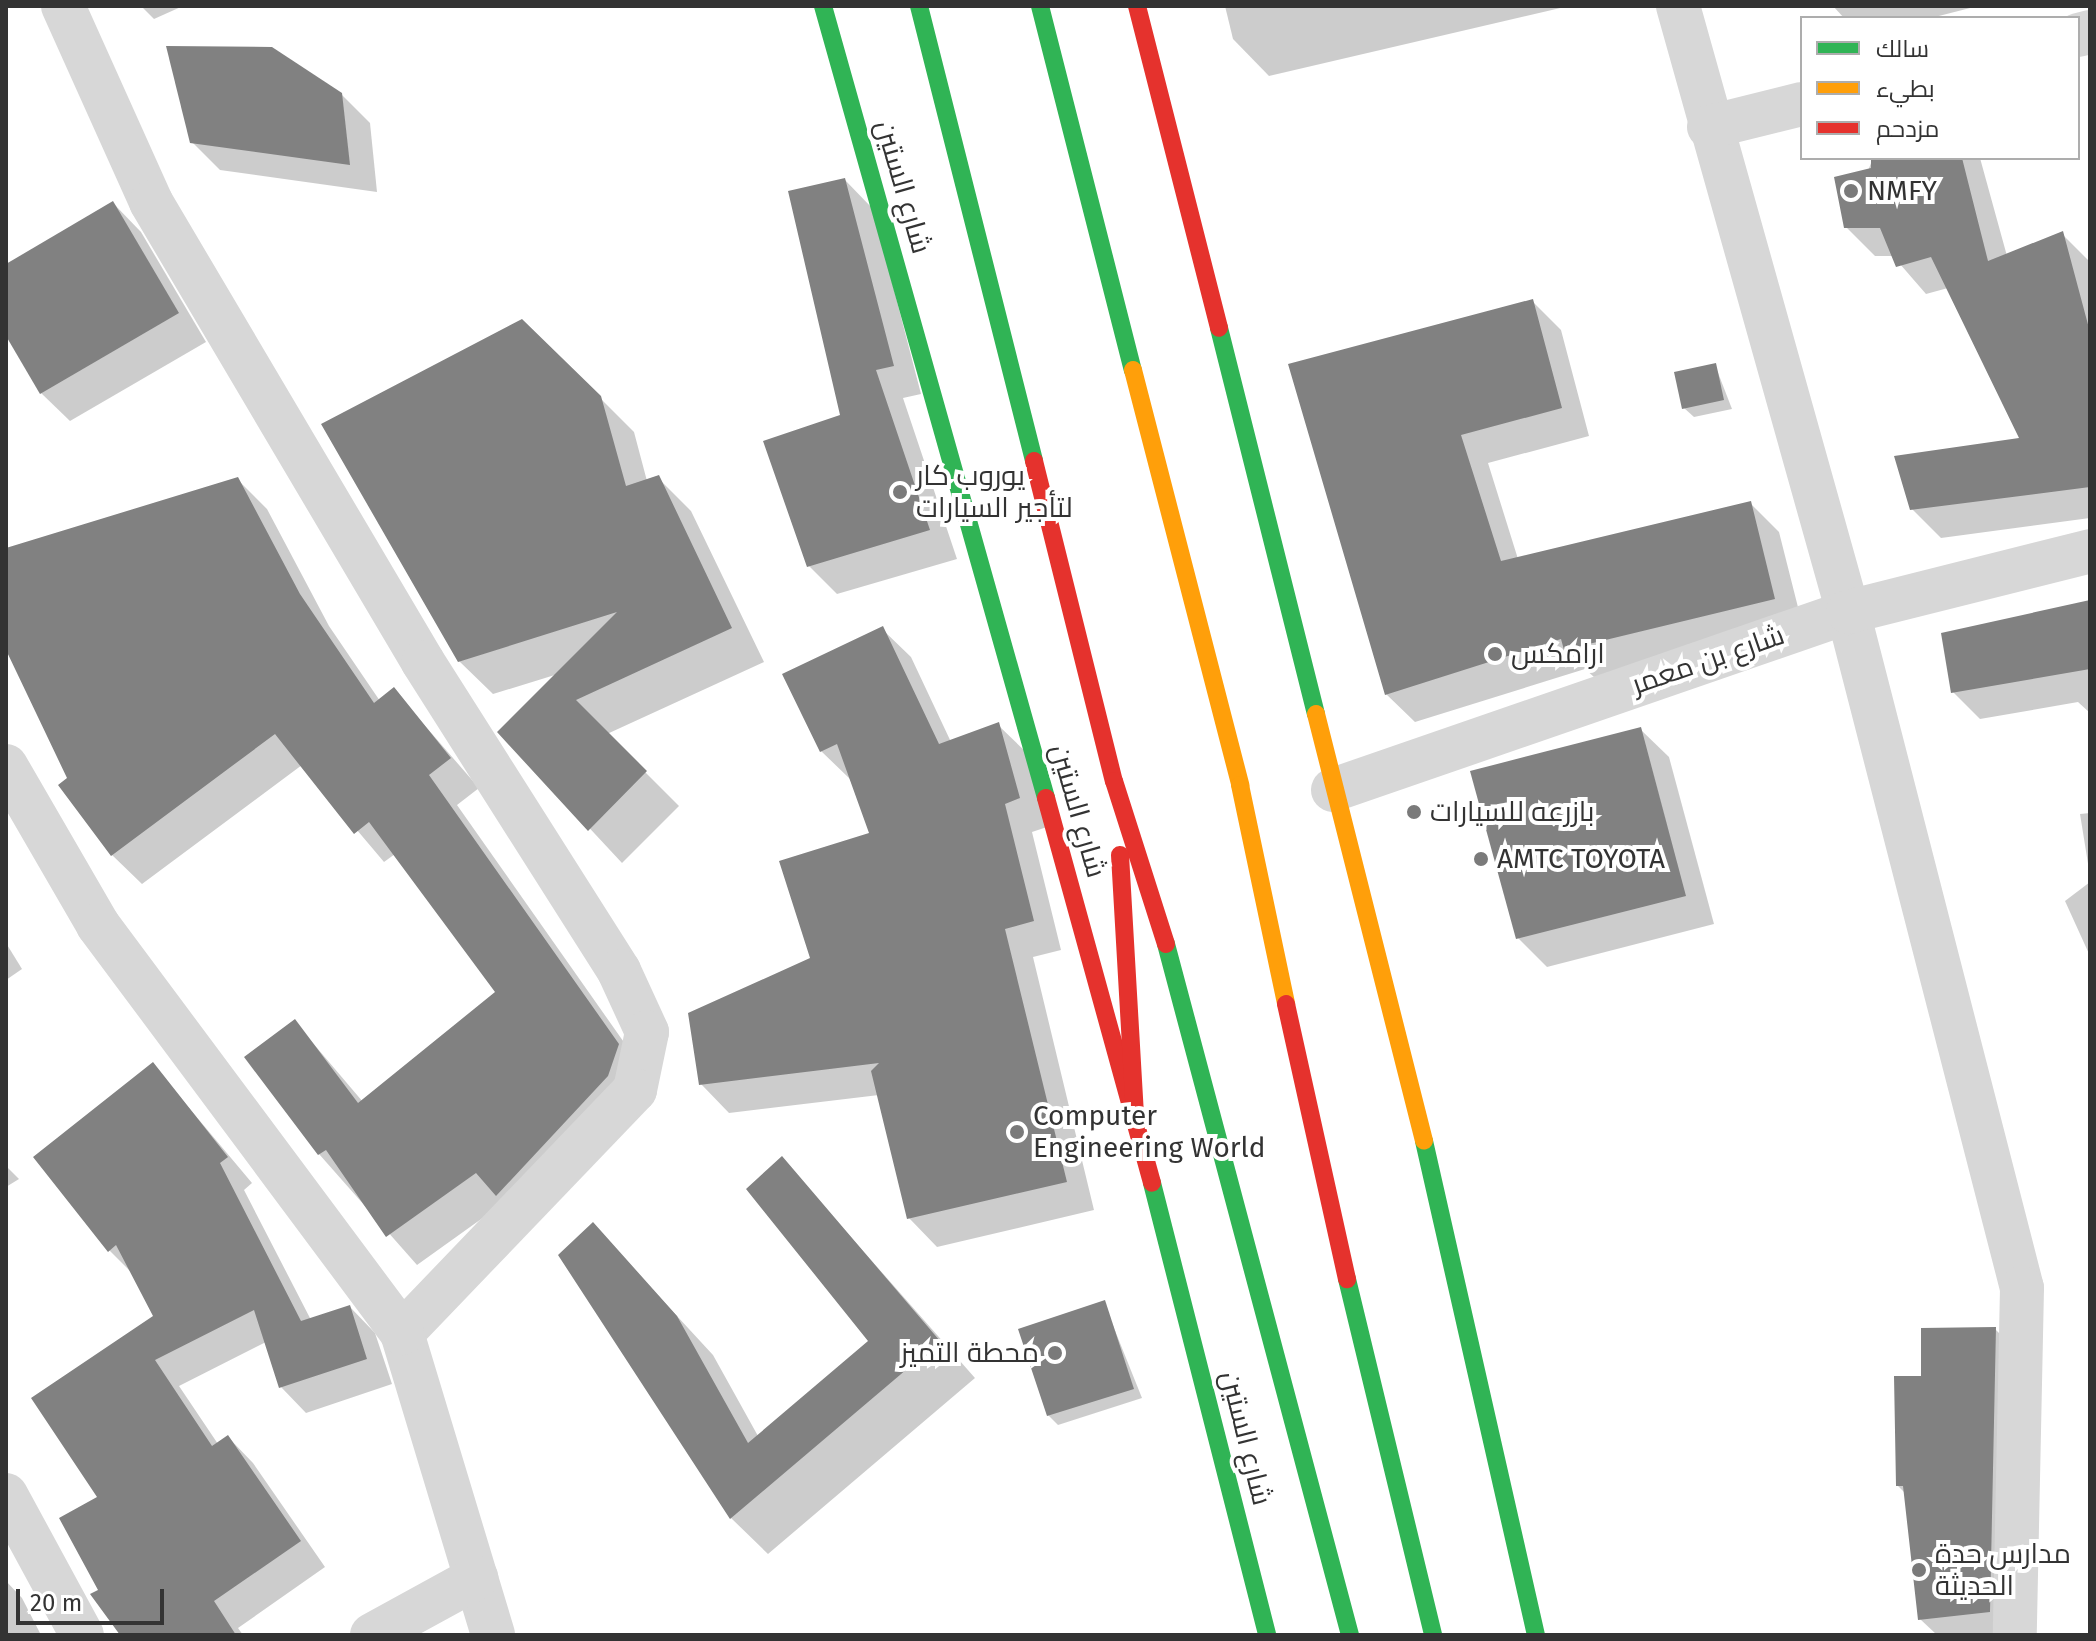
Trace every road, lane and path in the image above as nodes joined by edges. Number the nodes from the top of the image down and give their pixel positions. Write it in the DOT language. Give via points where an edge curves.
graph roads {
  1 [pos="63,6"];
  2 [pos="823,6"];
  3 [pos="919,6"];
  4 [pos="1040,6"];
  5 [pos="1137,6"];
  6 [pos="1678,6"];
  7 [pos="1800,104"];
  8 [pos="1709,127"];
  9 [pos="2090,551"];
  10 [pos="1848,612"];
  11 [pos="6,766"];
  12 [pos="1114,781"];
  13 [pos="1333,790"];
  14 [pos="1135,1114"];
  15 [pos="402,1333"];
  16 [pos="6,1495"];
  17 [pos="476,1578"];
  18 [pos="82,1635"];
  19 [pos="372,1635"];
  20 [pos="493,1635"];
  21 [pos="1267,1635"];
  22 [pos="1350,1635"];
  23 [pos="1433,1635"];
  24 [pos="1536,1635"];
  25 [pos="2015,1635"];
  1 -- 15 [label="street" via="151,202 423,662 619,971 647,1032 635,1090"];
  2 -- 14 [label="main road, شارع الستين"];
  3 -- 12 [label="main road, شارع الستين"];
  4 -- 23 [label="main road" via="1240,785 1331,1215"];
  5 -- 13 [label="main road"];
  6 -- 8 [label="street"];
  7 -- 8 [label="street"];
  8 -- 10 [label="street"];
  9 -- 10 [label="street, شارع بن معمر"];
  10 -- 13 [label="street, شارع بن معمر"];
  10 -- 25 [label="street" via="2022,1288"];
  11 -- 15 [label="street" via="98,925"];
  12 -- 14 [label="main road"];
  12 -- 22 [label="main road, شارع الستين" via="1160,923"];
  13 -- 24 [label="main road" via="1427,1152"];
  14 -- 21 [label="main road, شارع الستين"];
  15 -- 17 [label="street"];
  16 -- 18 [label="street"];
  17 -- 19 [label="street"];
  17 -- 20 [label="street"];
}
